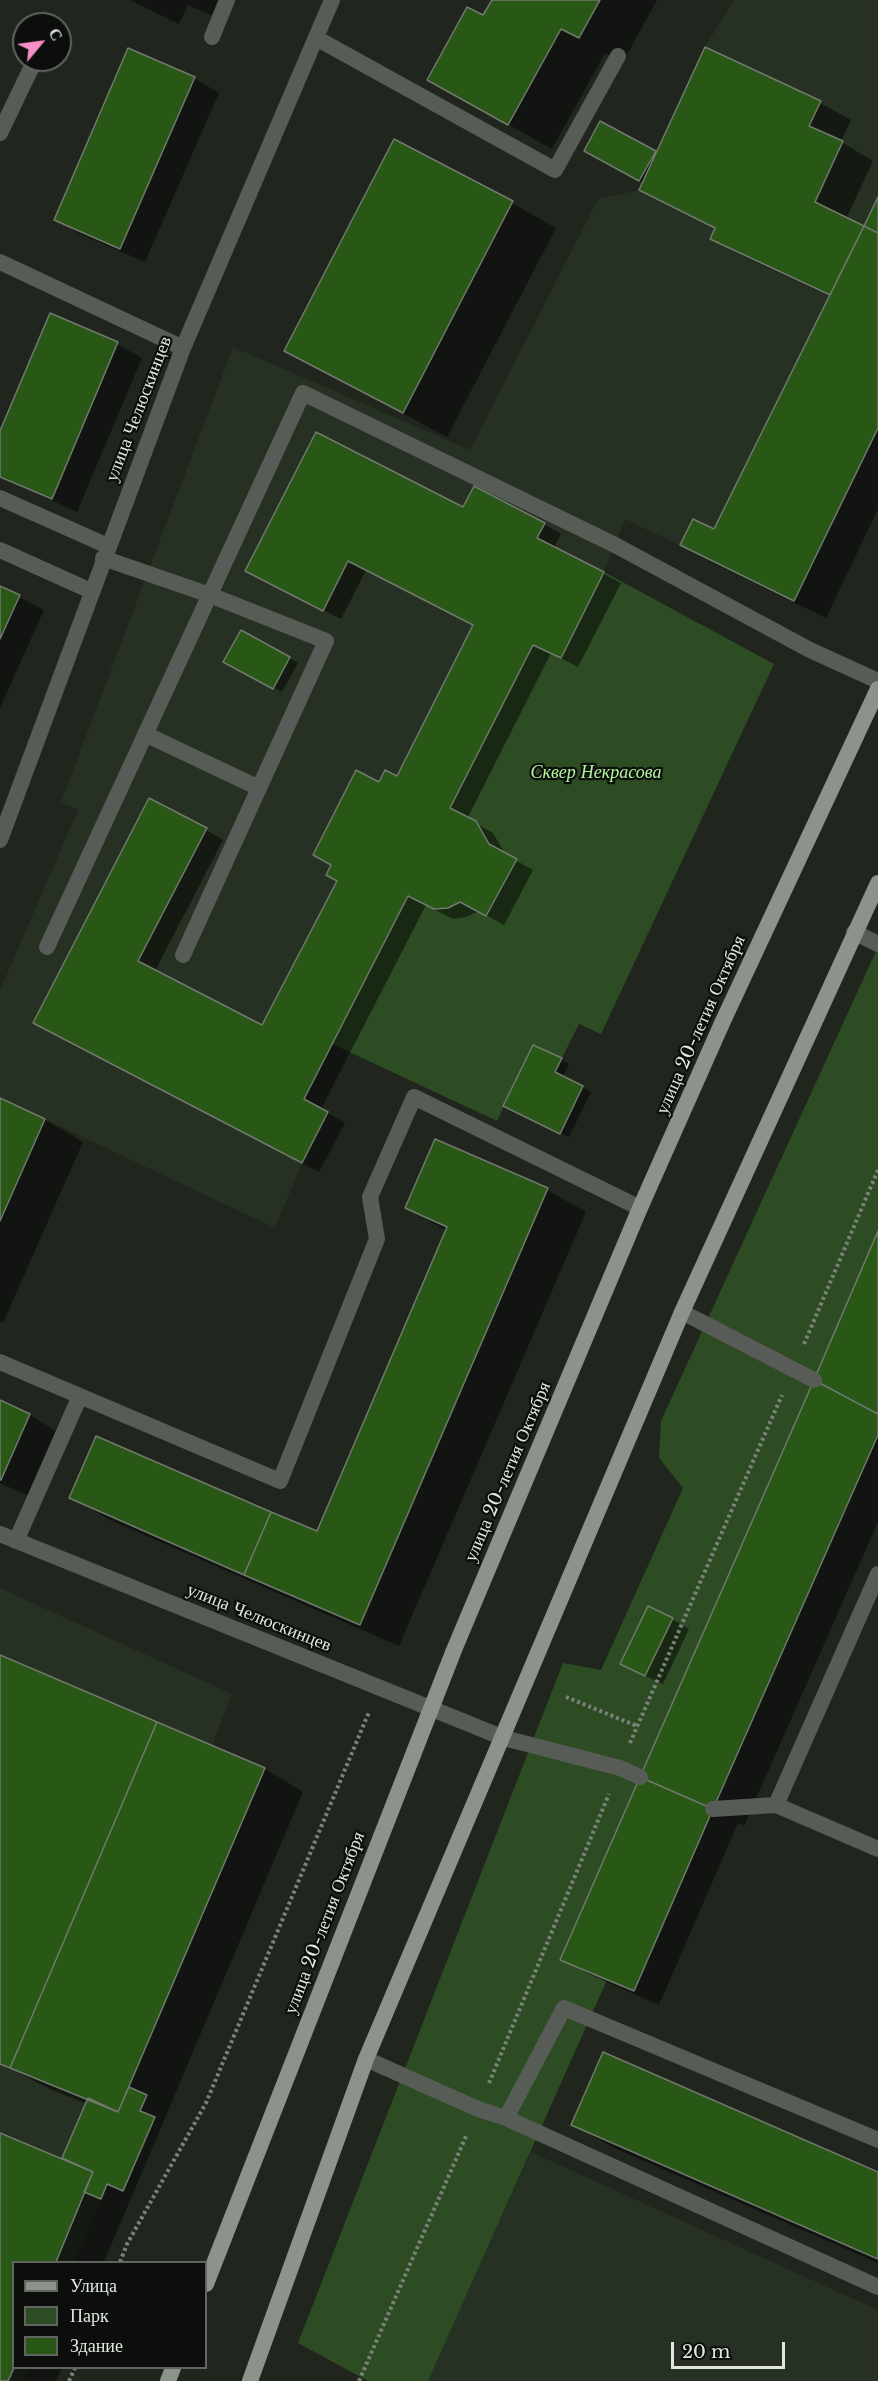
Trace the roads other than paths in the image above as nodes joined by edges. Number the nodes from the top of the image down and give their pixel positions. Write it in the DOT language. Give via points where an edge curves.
graph roads {
  1 [pos="227,0"];
  2 [pos="332,0"];
  3 [pos="212,37"];
  4 [pos="316,38"];
  5 [pos="618,57"];
  6 [pos="29,72"];
  7 [pos="0,133"];
  8 [pos="0,262"];
  9 [pos="183,348"];
  10 [pos="0,498"];
  11 [pos="0,550"];
  12 [pos="105,552"];
  13 [pos="91,591"];
  14 [pos="210,595"];
  15 [pos="878,681"];
  16 [pos="878,689"];
  17 [pos="145,734"];
  18 [pos="259,788"];
  19 [pos="0,839"];
  20 [pos="878,883"];
  21 [pos="854,932"];
  22 [pos="878,944"];
  23 [pos="47,947"];
  24 [pos="183,955"];
  25 [pos="640,1208"];
  26 [pos="682,1312"];
  27 [pos="0,1362"];
  28 [pos="814,1380"];
  29 [pos="80,1396"];
  30 [pos="0,1534"];
  31 [pos="16,1541"];
  32 [pos="878,1574"];
  33 [pos="430,1707"];
  34 [pos="504,1738"];
  35 [pos="640,1777"];
  36 [pos="776,1805"];
  37 [pos="713,1809"];
  38 [pos="878,1849"];
  39 [pos="366,2059"];
  40 [pos="506,2118"];
  41 [pos="878,2140"];
  42 [pos="207,2281"];
  43 [pos="878,2287"];
  44 [pos="250,2381"];
  1 -- 3 [label="street"];
  2 -- 4 [label="street, улица Челюскинцев"];
  4 -- 5 [label="street" via="555,170"];
  4 -- 9 [label="street, улица Челюскинцев"];
  6 -- 7 [label="street"];
  8 -- 9 [label="street"];
  9 -- 12 [label="street, улица Челюскинцев"];
  10 -- 12 [label="street"];
  11 -- 13 [label="street"];
  12 -- 13 [label="street, улица Челюскинцев"];
  12 -- 14 [label="street"];
  13 -- 19 [label="street, улица Челюскинцев"];
  14 -- 15 [label="street" via="303,393 615,545 810,650"];
  14 -- 17 [label="street"];
  14 -- 18 [label="street" via="326,641"];
  16 -- 25 [label="main road, улица 20-летия Октября"];
  17 -- 18 [label="street"];
  17 -- 23 [label="street"];
  18 -- 24 [label="street"];
  20 -- 21 [label="main road"];
  21 -- 22 [label="street"];
  21 -- 26 [label="main road"];
  25 -- 29 [label="street" via="414,1097 370,1197 377,1239 280,1481"];
  25 -- 33 [label="main road, улица 20-летия Октября"];
  26 -- 28 [label="street"];
  26 -- 34 [label="main road"];
  27 -- 29 [label="street"];
  29 -- 31 [label="street"];
  30 -- 31 [label="street, улица Челюскинцев"];
  31 -- 33 [label="street, улица Челюскинцев"];
  32 -- 36 [label="street"];
  33 -- 34 [label="street, улица Челюскинцев"];
  33 -- 42 [label="main road, улица 20-летия Октября"];
  34 -- 35 [label="street, улица Челюскинцев" via="620,1768"];
  34 -- 39 [label="main road"];
  36 -- 37 [label="street"];
  36 -- 38 [label="street"];
  39 -- 40 [label="street"];
  39 -- 44 [label="main road"];
  40 -- 41 [label="street" via="564,2008"];
  40 -- 43 [label="street"];
}
